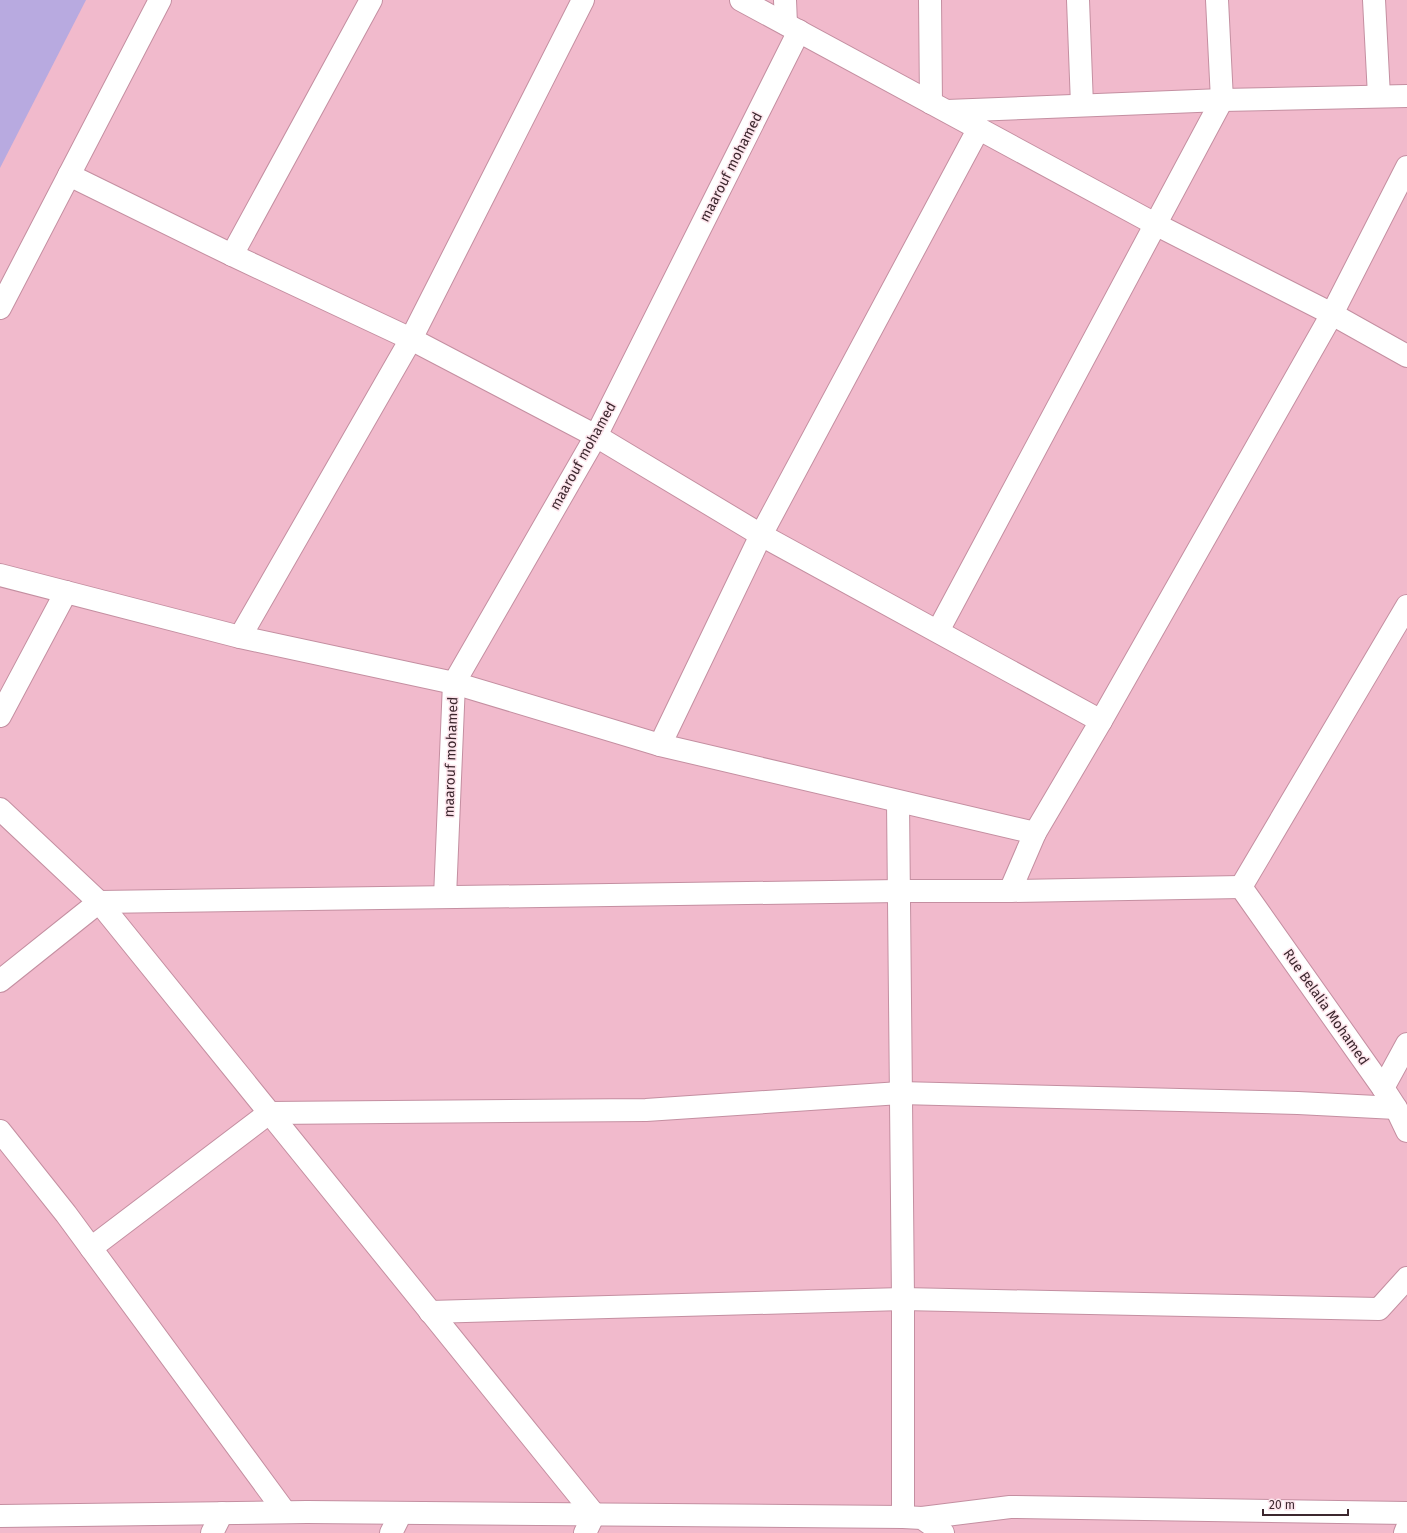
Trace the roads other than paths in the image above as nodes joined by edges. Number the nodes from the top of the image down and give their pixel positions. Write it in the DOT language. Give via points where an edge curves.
graph roads {
  1 [pos="160,0"];
  2 [pos="371,0"];
  3 [pos="583,0"];
  4 [pos="741,0"];
  5 [pos="784,0"];
  6 [pos="930,0"];
  7 [pos="1078,0"];
  8 [pos="1218,0"];
  9 [pos="1374,0"];
  10 [pos="792,28"];
  11 [pos="1379,96"];
  12 [pos="1407,96"];
  13 [pos="1222,100"];
  14 [pos="1082,106"];
  15 [pos="939,107"];
  16 [pos="979,128"];
  17 [pos="1407,167"];
  18 [pos="69,175"];
  19 [pos="1155,224"];
  20 [pos="232,255"];
  21 [pos="0,308"];
  22 [pos="1332,314"];
  23 [pos="411,339"];
  24 [pos="1407,356"];
  25 [pos="596,436"];
  26 [pos="761,535"];
  27 [pos="0,575"];
  28 [pos="66,592"];
  29 [pos="1407,606"];
  30 [pos="938,631"];
  31 [pos="240,637"];
  32 [pos="454,683"];
  33 [pos="0,716"];
  34 [pos="1101,721"];
  35 [pos="660,745"];
  36 [pos="898,802"];
  37 [pos="0,810"];
  38 [pos="1036,833"];
  39 [pos="1241,887"];
  40 [pos="899,891"];
  41 [pos="1010,891"];
  42 [pos="445,897"];
  43 [pos="99,902"];
  44 [pos="0,981"];
  45 [pos="1407,1044"];
  46 [pos="1383,1088"];
  47 [pos="900,1093"];
  48 [pos="1396,1108"];
  49 [pos="269,1113"];
  50 [pos="0,1131"];
  51 [pos="1407,1131"];
  52 [pos="91,1248"];
  53 [pos="1407,1278"];
  54 [pos="903,1299"];
  55 [pos="430,1312"];
  56 [pos="285,1512"];
  57 [pos="222,1513"];
  58 [pos="401,1513"];
  59 [pos="1407,1513"];
  60 [pos="0,1516"];
  61 [pos="912,1518"];
  62 [pos="0,1521"];
  63 [pos="589,1524"];
  64 [pos="784,1524"];
  65 [pos="1407,1528"];
  66 [pos="11,1533"];
  67 [pos="212,1533"];
  68 [pos="391,1533"];
  69 [pos="943,1533"];
  70 [pos="1405,1533"];
  1 -- 18 [label="street"];
  2 -- 20 [label="street"];
  3 -- 23 [label="street"];
  4 -- 10 [label="street"];
  5 -- 10 [label="street"];
  6 -- 15 [label="street"];
  7 -- 14 [label="street"];
  8 -- 13 [label="street"];
  9 -- 11 [label="street"];
  10 -- 15 [label="street"];
  10 -- 25 [label="street, maarouf mohamed"];
  11 -- 12 [label="street"];
  11 -- 13 [label="street"];
  13 -- 14 [label="street"];
  13 -- 19 [label="street"];
  14 -- 15 [label="street"];
  15 -- 16 [label="street"];
  16 -- 19 [label="street"];
  16 -- 26 [label="street"];
  17 -- 22 [label="street"];
  18 -- 20 [label="street"];
  18 -- 21 [label="street"];
  19 -- 22 [label="street"];
  19 -- 30 [label="street"];
  20 -- 23 [label="street"];
  22 -- 24 [label="street"];
  22 -- 34 [label="street"];
  23 -- 25 [label="street"];
  23 -- 31 [label="street"];
  25 -- 26 [label="street"];
  25 -- 32 [label="street, maarouf mohamed"];
  26 -- 30 [label="street"];
  26 -- 35 [label="street"];
  27 -- 28 [label="street"];
  28 -- 31 [label="street"];
  28 -- 33 [label="street"];
  29 -- 39 [label="street"];
  30 -- 34 [label="street"];
  31 -- 32 [label="street"];
  32 -- 35 [label="street"];
  32 -- 42 [label="street, maarouf mohamed"];
  34 -- 38 [label="street"];
  35 -- 36 [label="street"];
  36 -- 38 [label="street"];
  36 -- 40 [label="street"];
  37 -- 43 [label="street"];
  38 -- 41 [label="street"];
  39 -- 41 [label="street"];
  39 -- 46 [label="street, Rue Belalia Mohamed"];
  40 -- 41 [label="street"];
  40 -- 42 [label="street"];
  40 -- 47 [label="street"];
  42 -- 43 [label="street"];
  43 -- 44 [label="street"];
  43 -- 49 [label="street"];
  45 -- 46 [label="street"];
  46 -- 48 [label="street, Rue Belalia Mohamed"];
  47 -- 48 [label="street" via="1298,1103"];
  47 -- 49 [label="street" via="646,1110"];
  47 -- 54 [label="street"];
  48 -- 51 [label="street, Rue Belalia Mohamed"];
  49 -- 52 [label="street"];
  49 -- 55 [label="street"];
  50 -- 52 [label="street"];
  52 -- 56 [label="street"];
  53 -- 54 [label="street" via="1379,1309"];
  54 -- 55 [label="street"];
  54 -- 61 [label="street"];
  55 -- 63 [label="street"];
  56 -- 57 [label="street"];
  56 -- 58 [label="street"];
  57 -- 60 [label="street"];
  57 -- 67 [label="street"];
  58 -- 63 [label="street"];
  58 -- 68 [label="street"];
  59 -- 61 [label="street" via="1010,1507"];
  61 -- 64 [label="street"];
  61 -- 69 [label="street"];
  62 -- 66 [label="street"];
  63 -- 64 [label="street"];
  65 -- 70 [label="street"];
}
